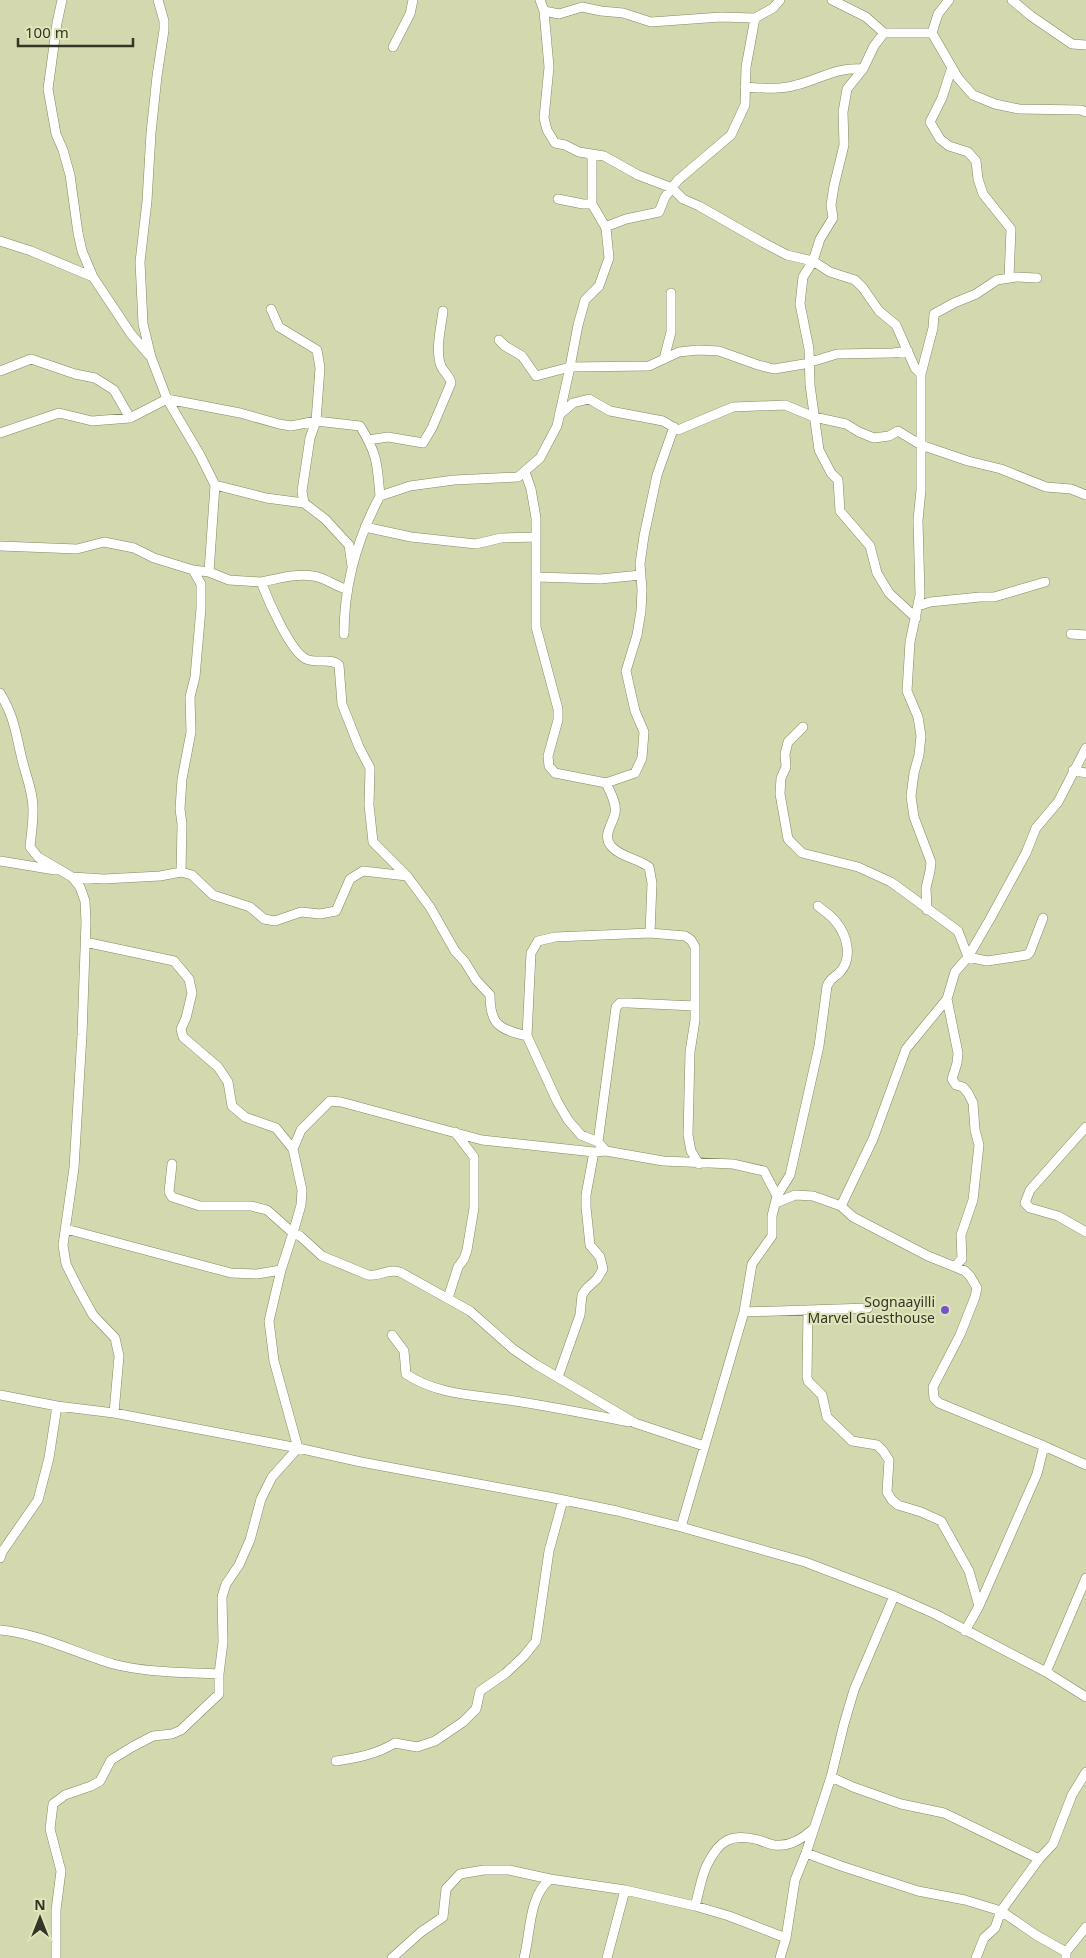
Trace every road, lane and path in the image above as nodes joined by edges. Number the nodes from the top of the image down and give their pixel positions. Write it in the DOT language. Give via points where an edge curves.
graph roads {
  1 [pos="62,0"];
  2 [pos="158,0"];
  3 [pos="413,0"];
  4 [pos="540,0"];
  5 [pos="780,0"];
  6 [pos="832,0"];
  7 [pos="949,0"];
  8 [pos="1012,0"];
  9 [pos="544,11"];
  10 [pos="755,18"];
  11 [pos="884,33"];
  12 [pos="932,33"];
  13 [pos="1086,45"];
  14 [pos="393,47"];
  15 [pos="952,67"];
  16 [pos="862,69"];
  17 [pos="745,87"];
  18 [pos="1086,112"];
  19 [pos="592,155"];
  20 [pos="672,188"];
  21 [pos="558,199"];
  22 [pos="592,204"];
  23 [pos="605,227"];
  24 [pos="0,241"];
  25 [pos="812,261"];
  26 [pos="93,277"];
  27 [pos="1009,278"];
  28 [pos="1038,278"];
  29 [pos="671,293"];
  30 [pos="270,309"];
  31 [pos="443,311"];
  32 [pos="499,340"];
  33 [pos="908,351"];
  34 [pos="151,357"];
  35 [pos="664,359"];
  36 [pos="809,363"];
  37 [pos="570,367"];
  38 [pos="0,371"];
  39 [pos="921,374"];
  40 [pos="168,399"];
  41 [pos="559,415"];
  42 [pos="814,416"];
  43 [pos="130,418"];
  44 [pos="316,421"];
  45 [pos="674,427"];
  46 [pos="0,433"];
  47 [pos="368,440"];
  48 [pos="921,445"];
  49 [pos="525,472"];
  50 [pos="215,485"];
  51 [pos="1086,495"];
  52 [pos="380,496"];
  53 [pos="304,503"];
  54 [pos="365,527"];
  55 [pos="536,537"];
  56 [pos="0,546"];
  57 [pos="352,566"];
  58 [pos="193,570"];
  59 [pos="209,572"];
  60 [pos="641,575"];
  61 [pos="537,577"];
  62 [pos="261,582"];
  63 [pos="1045,582"];
  64 [pos="346,589"];
  65 [pos="918,606"];
  66 [pos="916,618"];
  67 [pos="344,634"];
  68 [pos="1071,634"];
  69 [pos="1086,635"];
  70 [pos="0,693"];
  71 [pos="803,727"];
  72 [pos="1086,748"];
  73 [pos="1074,770"];
  74 [pos="1086,773"];
  75 [pos="606,783"];
  76 [pos="0,861"];
  77 [pos="60,871"];
  78 [pos="182,872"];
  79 [pos="406,876"];
  80 [pos="72,877"];
  81 [pos="818,906"];
  82 [pos="927,910"];
  83 [pos="1043,918"];
  84 [pos="650,933"];
  85 [pos="85,942"];
  86 [pos="968,957"];
  87 [pos="946,999"];
  88 [pos="695,1006"];
  89 [pos="527,1036"];
  90 [pos="1086,1128"];
  91 [pos="455,1132"];
  92 [pos="598,1142"];
  93 [pos="293,1149"];
  94 [pos="606,1151"];
  95 [pos="594,1152"];
  96 [pos="172,1164"];
  97 [pos="699,1164"];
  98 [pos="777,1199"];
  99 [pos="841,1206"];
  100 [pos="66,1229"];
  101 [pos="1086,1232"];
  102 [pos="293,1233"];
  103 [pos="955,1266"];
  104 [pos="281,1270"];
  105 [pos="448,1298"];
  106 [pos="868,1308"];
  107 [pos="808,1311"];
  108 [pos="744,1312"];
  109 [pos="392,1335"];
  110 [pos="558,1377"];
  111 [pos="0,1394"];
  112 [pos="57,1406"];
  113 [pos="114,1413"];
  114 [pos="634,1423"];
  115 [pos="704,1446"];
  116 [pos="1044,1446"];
  117 [pos="298,1448"];
  118 [pos="1086,1465"];
  119 [pos="563,1500"];
  120 [pos="682,1527"];
  121 [pos="0,1558"];
  122 [pos="1086,1578"];
  123 [pos="894,1596"];
  124 [pos="1081,1600"];
  125 [pos="980,1606"];
  126 [pos="0,1630"];
  127 [pos="965,1630"];
  128 [pos="1046,1672"];
  129 [pos="219,1674"];
  130 [pos="1086,1697"];
  131 [pos="336,1761"];
  132 [pos="1086,1772"];
  133 [pos="831,1777"];
  134 [pos="813,1830"];
  135 [pos="806,1853"];
  136 [pos="1039,1859"];
  137 [pos="550,1879"];
  138 [pos="625,1890"];
  139 [pos="695,1906"];
  140 [pos="1001,1911"];
  141 [pos="1086,1927"];
  142 [pos="786,1938"];
  143 [pos="1066,1955"];
  144 [pos="56,1958"];
  145 [pos="392,1958"];
  146 [pos="524,1958"];
  147 [pos="607,1958"];
  148 [pos="780,1958"];
  149 [pos="976,1958"];
  1 -- 26 [label="street" via="49,98 56,134 70,175 82,251"];
  2 -- 34 [label="street" via="164,30 139,272 143,324"];
  3 -- 14 [label="street" via="410,14"];
  4 -- 9 [label="street"];
  5 -- 10 [label="street"];
  6 -- 11 [label="street" via="866,16"];
  7 -- 12 [label="street" via="938,14"];
  8 -- 13 [label="street" via="1072,44"];
  9 -- 10 [label="street" via="559,14 582,7 623,13 651,22"];
  9 -- 19 [label="street" via="550,68 544,109 548,130 555,143"];
  10 -- 17 [label="street"];
  11 -- 12 [label="street"];
  11 -- 16 [label="street"];
  12 -- 15 [label="street"];
  15 -- 18 [label="street" via="973,95 995,104 1019,109"];
  15 -- 27 [label="street" via="930,122 945,143 968,152 976,161 984,194 1011,229"];
  16 -- 17 [label="street" via="836,70 778,88"];
  16 -- 25 [label="street" via="847,89 843,112 844,145 831,205 833,218 820,238"];
  17 -- 20 [label="street" via="745,105 731,135"];
  19 -- 20 [label="street" via="604,156 638,175"];
  19 -- 22 [label="street"];
  20 -- 23 [label="street" via="664,197 659,212"];
  20 -- 25 [label="street" via="683,199 787,255"];
  21 -- 22 [label="street"];
  22 -- 23 [label="street"];
  23 -- 37 [label="street" via="609,258 600,286 585,300"];
  24 -- 26 [label="street"];
  25 -- 33 [label="street" via="830,272 855,280 878,311 896,325"];
  25 -- 36 [label="street" via="803,277 800,304"];
  26 -- 34 [label="street" via="131,334"];
  27 -- 28 [label="street"];
  27 -- 39 [label="street" via="997,280 934,314"];
  29 -- 35 [label="street" via="671,332"];
  30 -- 44 [label="street" via="279,327 317,350 320,368"];
  31 -- 47 [label="street" via="439,354 442,368 451,383 432,428 423,443 388,437"];
  32 -- 37 [label="street" via="522,356 536,376"];
  33 -- 36 [label="street" via="836,354"];
  33 -- 39 [label="street"];
  34 -- 40 [label="street"];
  35 -- 36 [label="street" via="679,352 698,350 719,351 758,366 774,368"];
  35 -- 37 [label="street" via="649,366"];
  36 -- 42 [label="street"];
  37 -- 41 [label="street"];
  38 -- 43 [label="street" via="31,359 96,378 114,390"];
  39 -- 48 [label="street"];
  40 -- 43 [label="street"];
  40 -- 44 [label="street" via="291,426"];
  40 -- 50 [label="street"];
  41 -- 45 [label="street" via="573,403 589,399 610,411"];
  41 -- 49 [label="street" via="557,426 540,458"];
  42 -- 45 [label="street" via="785,405 733,407 678,430"];
  42 -- 48 [label="street" via="846,424 874,438 898,431"];
  42 -- 66 [label="street" via="819,450 838,480 840,511 870,546 877,573 889,593"];
  43 -- 46 [label="street" via="92,421 59,413"];
  44 -- 47 [label="street" via="360,426"];
  44 -- 53 [label="street" via="310,438 302,491"];
  45 -- 60 [label="street" via="657,475 644,536"];
  47 -- 52 [label="street" via="377,461"];
  48 -- 51 [label="street" via="1001,469 1046,487 1071,489"];
  48 -- 65 [label="street"];
  49 -- 52 [label="street" via="508,479 454,480 410,486"];
  49 -- 55 [label="street" via="534,502"];
  50 -- 53 [label="street" via="266,498"];
  50 -- 59 [label="street"];
  52 -- 54 [label="street"];
  53 -- 57 [label="street" via="349,545"];
  54 -- 55 [label="street" via="411,537 476,544 501,538"];
  54 -- 57 [label="street"];
  55 -- 61 [label="street"];
  56 -- 58 [label="street" via="77,549 104,542 134,548"];
  57 -- 67 [label="street" via="344,609"];
  58 -- 59 [label="street"];
  58 -- 78 [label="street" via="201,584 201,608 195,677 190,697 191,732 182,789"];
  59 -- 62 [label="street" via="229,580"];
  60 -- 61 [label="street" via="600,579"];
  60 -- 75 [label="street" via="641,612 626,671 634,711 644,732 642,758 635,773"];
  61 -- 75 [label="street" via="536,627 558,709 548,756 550,766 555,773"];
  62 -- 64 [label="street" via="290,576 315,576"];
  62 -- 79 [label="street" via="270,607 297,652 306,660 334,660 339,665 342,704 370,768 373,842"];
  63 -- 65 [label="street" via="994,597 930,602"];
  65 -- 66 [label="street"];
  66 -- 82 [label="street" via="910,642 907,691 918,717 920,736 911,796 914,817 930,862"];
  68 -- 69 [label="street"];
  70 -- 77 [label="street" via="10,709 28,779 34,811 30,847 38,858"];
  71 -- 82 [label="street" via="788,742 786,767 781,778 780,794 788,839 802,853 858,867 891,882"];
  72 -- 73 [label="street"];
  73 -- 74 [label="street"];
  73 -- 86 [label="street" via="1058,802 1036,828 1026,853"];
  75 -- 84 [label="street" via="615,812 607,832 610,846 648,867 652,883"];
  76 -- 77 [label="street"];
  77 -- 80 [label="street"];
  78 -- 79 [label="street" via="192,875 212,895 250,907 264,919 275,922 301,912 336,912 350,879 363,871"];
  78 -- 80 [label="street" via="160,876"];
  79 -- 89 [label="street" via="430,907 455,951 490,995 494,1022"];
  80 -- 85 [label="street" via="85,901"];
  81 -- 98 [label="street" via="837,922 848,946 848,960 827,986 819,1046 790,1175"];
  82 -- 86 [label="street" via="958,931"];
  83 -- 86 [label="street" via="1027,955 987,961"];
  84 -- 88 [label="street" via="685,936 691,940 695,947"];
  84 -- 89 [label="street" via="555,937 538,941 531,953"];
  85 -- 93 [label="street" via="174,961 189,979 192,993 181,1029 183,1037 218,1068 228,1082 232,1106 245,1117 276,1128"];
  85 -- 100 [label="street" via="74,1168"];
  86 -- 87 [label="street" via="955,972"];
  87 -- 99 [label="street" via="906,1049 873,1139"];
  87 -- 103 [label="street" via="958,1053 952,1079 963,1087 973,1103 979,1145 972,1200 961,1235 962,1259"];
  88 -- 92 [label="street" via="629,1002 616,1007"];
  88 -- 97 [label="street" via="690,1052 688,1135 691,1151"];
  89 -- 92 [label="street" via="568,1120 580,1135"];
  90 -- 101 [label="street" via="1030,1190 1026,1203 1030,1208 1058,1216"];
  91 -- 93 [label="street" via="330,1101 301,1130"];
  91 -- 95 [label="street" via="482,1140"];
  91 -- 105 [label="street" via="474,1157 474,1208 467,1250"];
  92 -- 94 [label="street"];
  93 -- 102 [label="street" via="302,1190"];
  94 -- 95 [label="street"];
  94 -- 97 [label="street"];
  95 -- 110 [label="street" via="586,1207 590,1245 600,1257 603,1269 582,1295 580,1315"];
  96 -- 102 [label="street" via="169,1192 172,1198 200,1206 251,1206 267,1210"];
  97 -- 98 [label="street" via="733,1164 764,1171"];
  98 -- 99 [label="street" via="813,1196"];
  98 -- 108 [label="street" via="772,1216 772,1236 752,1264"];
  99 -- 103 [label="street" via="853,1217 928,1256"];
  100 -- 104 [label="street" via="231,1274"];
  100 -- 113 [label="street" via="63,1245 66,1264 93,1314 115,1338 119,1356"];
  102 -- 104 [label="street"];
  102 -- 105 [label="street" via="322,1256 368,1275 376,1276 386,1270 400,1272"];
  103 -- 116 [label="street" via="970,1276 977,1288 960,1335 933,1387 934,1398 939,1403"];
  104 -- 117 [label="street" via="269,1321 274,1361"];
  105 -- 110 [label="street" via="470,1311 513,1349"];
  106 -- 107 [label="street"];
  107 -- 108 [label="street"];
  107 -- 125 [label="street" via="807,1377 822,1395 827,1417 852,1441 877,1445 882,1451 889,1460 887,1492 892,1500 941,1521 969,1571"];
  108 -- 115 [label="street"];
  109 -- 114 [label="street" via="404,1351 406,1374 419,1383 466,1395"];
  110 -- 114 [label="street"];
  111 -- 112 [label="street"];
  112 -- 113 [label="street"];
  112 -- 121 [label="street" via="38,1500"];
  113 -- 117 [label="street"];
  114 -- 115 [label="street"];
  115 -- 120 [label="street"];
  116 -- 118 [label="street"];
  116 -- 125 [label="street" via="1037,1474"];
  117 -- 119 [label="street"];
  117 -- 129 [label="street" via="272,1477 261,1499 250,1540 226,1584 222,1597 223,1642"];
  119 -- 120 [label="street"];
  119 -- 131 [label="street" via="549,1551 536,1641 524,1656 480,1691 476,1709 463,1722 435,1741 417,1747 395,1743 366,1756"];
  120 -- 123 [label="street" via="805,1562"];
  122 -- 124 [label="street"];
  123 -- 127 [label="street"];
  123 -- 133 [label="street" via="854,1690"];
  124 -- 128 [label="street"];
  125 -- 127 [label="street"];
  126 -- 129 [label="street" via="22,1633 115,1664 150,1671"];
  127 -- 128 [label="street"];
  128 -- 130 [label="street"];
  129 -- 144 [label="street" via="220,1694 181,1730 153,1736 132,1747 111,1760 100,1781 65,1795 53,1804 50,1829 60,1870"];
  132 -- 136 [label="street" via="1072,1795 1053,1844"];
  133 -- 134 [label="street"];
  133 -- 136 [label="street" via="901,1804 944,1813"];
  134 -- 135 [label="street"];
  134 -- 139 [label="street" via="787,1844 774,1845 741,1836 729,1838 718,1846 706,1866"];
  135 -- 140 [label="street" via="918,1891"];
  135 -- 142 [label="street" via="794,1880"];
  136 -- 140 [label="street"];
  137 -- 138 [label="street"];
  137 -- 145 [label="street" via="509,1870 460,1874 446,1889 443,1917"];
  137 -- 146 [label="street" via="543,1885 532,1909"];
  138 -- 139 [label="street"];
  138 -- 147 [label="street"];
  139 -- 142 [label="street"];
  140 -- 143 [label="street"];
  140 -- 149 [label="street" via="995,1928 984,1938"];
  141 -- 143 [label="street"];
  142 -- 148 [label="street"];
}
